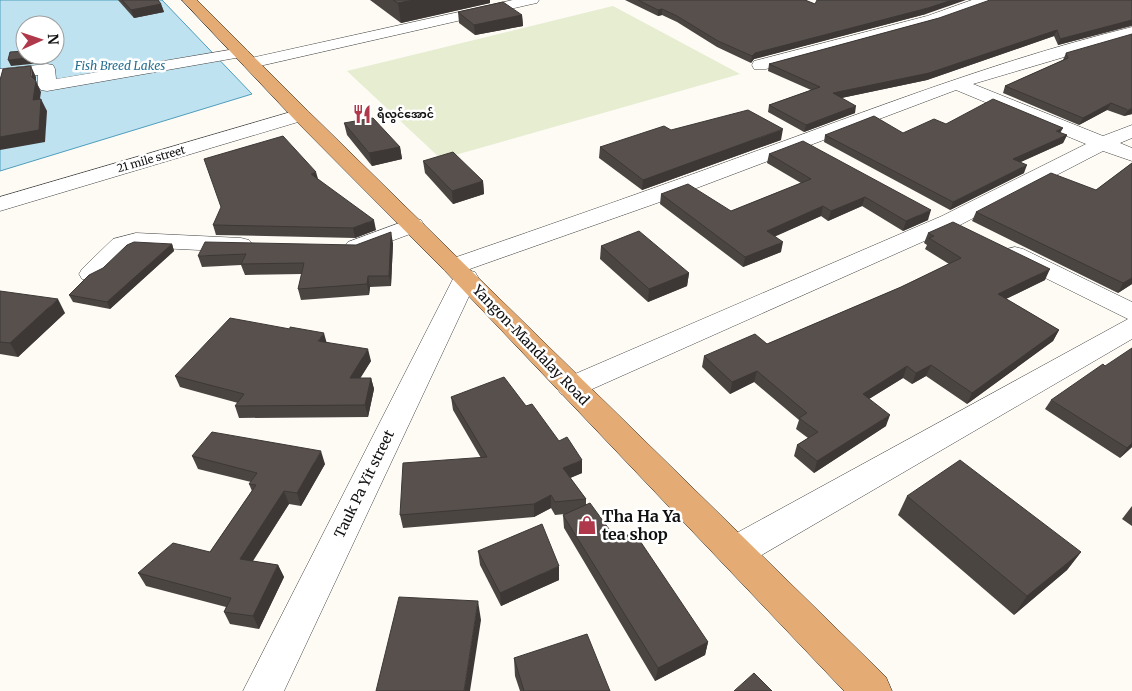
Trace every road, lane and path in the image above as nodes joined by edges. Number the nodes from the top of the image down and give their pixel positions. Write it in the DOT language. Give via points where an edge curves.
graph roads {
  1 [pos="189,0"];
  2 [pos="532,0"];
  3 [pos="986,0"];
  4 [pos="1132,32"];
  5 [pos="1099,40"];
  6 [pos="1124,48"];
  7 [pos="246,58"];
  8 [pos="760,65"];
  9 [pos="0,74"];
  10 [pos="956,84"];
  11 [pos="301,115"];
  12 [pos="774,127"];
  13 [pos="1132,131"];
  14 [pos="799,141"];
  15 [pos="1103,143"];
  16 [pos="824,154"];
  17 [pos="1132,155"];
  18 [pos="0,204"];
  19 [pos="925,208"];
  20 [pos="950,221"];
  21 [pos="413,225"];
  22 [pos="262,246"];
  23 [pos="339,246"];
  24 [pos="460,272"];
  25 [pos="91,274"];
  26 [pos="1132,312"];
  27 [pos="1132,328"];
  28 [pos="571,387"];
  29 [pos="735,552"];
  30 [pos="263,691"];
  31 [pos="872,691"];
  1 -- 7 [label="highway, Yangon-Mandalay Road"];
  2 -- 7 [label="street"];
  3 -- 8 [label="street" via="932,19"];
  4 -- 5 [label="street"];
  5 -- 6 [label="street"];
  5 -- 10 [label="street"];
  7 -- 9 [label="street" via="47,86 47,69"];
  7 -- 11 [label="highway, Yangon-Mandalay Road"];
  10 -- 14 [label="street"];
  10 -- 15 [label="street"];
  11 -- 18 [label="street, 21 mile street"];
  11 -- 21 [label="highway, Yangon-Mandalay Road"];
  12 -- 14 [label="street"];
  13 -- 15 [label="street"];
  14 -- 16 [label="street"];
  14 -- 24 [label="street"];
  15 -- 17 [label="street"];
  15 -- 20 [label="street"];
  19 -- 20 [label="street"];
  20 -- 26 [label="street"];
  20 -- 28 [label="street"];
  21 -- 23 [label="street" via="358,247"];
  21 -- 24 [label="highway, Yangon-Mandalay Road"];
  22 -- 25 [label="street" via="136,240 121,244"];
  24 -- 28 [label="highway, Yangon-Mandalay Road"];
  24 -- 30 [label="street, Tauk Pa Yit street"];
  27 -- 29 [label="street"];
  28 -- 29 [label="highway, Yangon-Mandalay Road"];
  29 -- 31 [label="highway, Yangon-Mandalay Road"];
}
